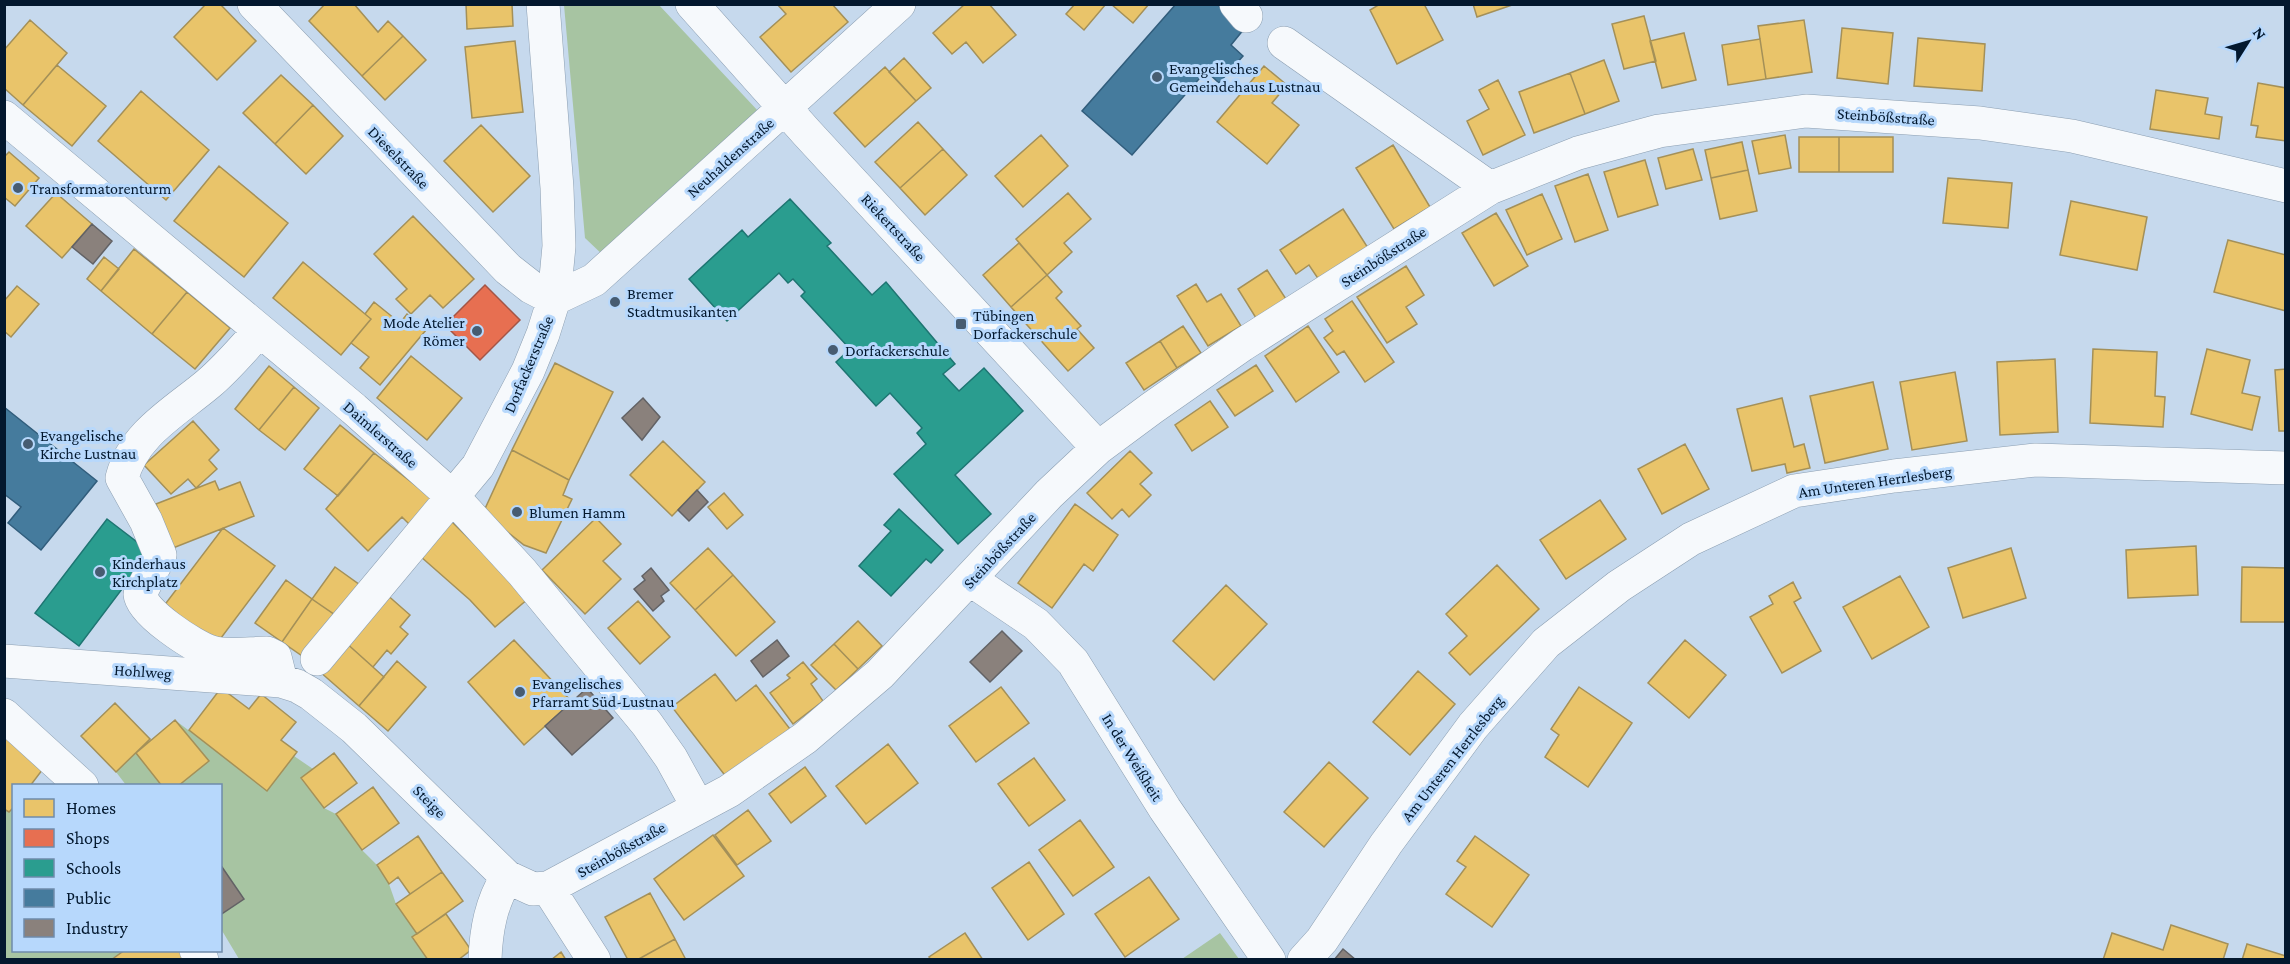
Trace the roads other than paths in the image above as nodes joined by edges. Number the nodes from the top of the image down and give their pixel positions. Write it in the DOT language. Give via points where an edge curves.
graph roads {
  1 [pos="254,4"];
  2 [pos="543,4"];
  3 [pos="692,4"];
  4 [pos="898,4"];
  5 [pos="1284,43"];
  6 [pos="784,107"];
  7 [pos="4,117"];
  8 [pos="2286,186"];
  9 [pos="1490,188"];
  10 [pos="554,299"];
  11 [pos="260,331"];
  12 [pos="1098,448"];
  13 [pos="2286,468"];
  14 [pos="454,498"];
  15 [pos="971,580"];
  16 [pos="317,659"];
  17 [pos="4,661"];
  18 [pos="281,681"];
  19 [pos="4,715"];
  20 [pos="80,784"];
  21 [pos="698,807"];
  22 [pos="507,878"];
  23 [pos="548,888"];
  24 [pos="485,960"];
  25 [pos="594,960"];
  26 [pos="1269,960"];
  27 [pos="1304,960"];
  1 -- 10 [label="street, Dieselstraße" via="508,269"];
  2 -- 10 [label="street, Dorfackerstraße" via="557,188 559,246"];
  3 -- 6 [label="street, Riekertstraße"];
  4 -- 6 [label="street, Neuhaldenstraße"];
  5 -- 9 [label="street"];
  6 -- 10 [label="street, Neuhaldenstraße" via="594,280"];
  6 -- 12 [label="street, Riekertstraße"];
  7 -- 11 [label="street, Daimlerstraße"];
  8 -- 9 [label="street, Steinbößstraße" via="2072,136 1980,123 1806,111 1659,131 1578,153"];
  9 -- 12 [label="street, Steinbößstraße" via="1242,345"];
  10 -- 14 [label="street, Dorfackerstraße" via="528,371 499,430"];
  11 -- 14 [label="street, Daimlerstraße"];
  11 -- 18 [label="street" via="225,369 152,429 130,457 122,478 160,555 140,594 145,606 180,635 212,653 267,653 275,657"];
  12 -- 15 [label="street, Steinbößstraße" via="1049,494"];
  13 -- 27 [label="street, Am Unteren Herrlesberg" via="2036,460 1894,476 1794,490 1691,540 1619,586 1546,643 1473,726"];
  14 -- 16 [label="street, Dorfackerstraße"];
  14 -- 21 [label="street, Daimlerstraße" via="529,581 647,724"];
  15 -- 21 [label="street, Steinbößstraße" via="844,707 765,768"];
  15 -- 26 [label="street, In der Weißheit" via="1036,624 1073,662 1165,809"];
  17 -- 18 [label="street, Hohlweg"];
  18 -- 22 [label="street, Steige" via="311,694 354,728"];
  19 -- 20 [label="street"];
  21 -- 23 [label="street, Steinbößstraße"];
  22 -- 23 [label="street" via="533,889"];
  22 -- 24 [label="street" via="490,914"];
  23 -- 25 [label="street"];
}
